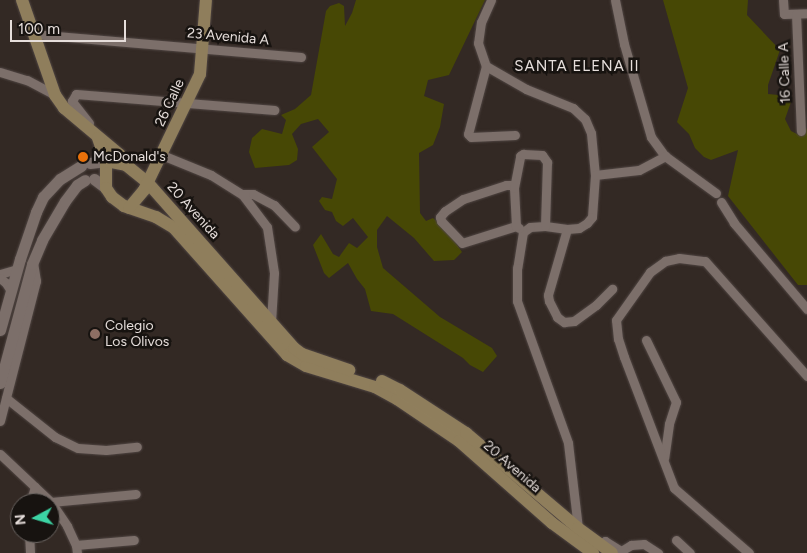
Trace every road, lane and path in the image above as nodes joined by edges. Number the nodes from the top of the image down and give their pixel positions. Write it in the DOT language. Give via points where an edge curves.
graph roads {
  1 [pos="22,0"];
  2 [pos="206,0"];
  3 [pos="491,0"];
  4 [pos="615,0"];
  5 [pos="783,0"];
  6 [pos="807,13"];
  7 [pos="796,14"];
  8 [pos="33,34"];
  9 [pos="204,48"];
  10 [pos="301,57"];
  11 [pos="486,66"];
  12 [pos="0,72"];
  13 [pos="56,95"];
  14 [pos="187,104"];
  15 [pos="274,110"];
  16 [pos="801,131"];
  17 [pos="514,135"];
  18 [pos="98,138"];
  19 [pos="162,155"];
  20 [pos="665,156"];
  21 [pos="106,161"];
  22 [pos="129,167"];
  23 [pos="595,175"];
  24 [pos="148,183"];
  25 [pos="106,188"];
  26 [pos="514,188"];
  27 [pos="51,189"];
  28 [pos="242,194"];
  29 [pos="716,194"];
  30 [pos="65,201"];
  31 [pos="721,202"];
  32 [pos="129,208"];
  33 [pos="36,212"];
  34 [pos="53,221"];
  35 [pos="544,226"];
  36 [pos="294,228"];
  37 [pos="519,229"];
  38 [pos="568,229"];
  39 [pos="33,260"];
  40 [pos="17,270"];
  41 [pos="0,274"];
  42 [pos="0,278"];
  43 [pos="612,289"];
  44 [pos="11,291"];
  45 [pos="807,296"];
  46 [pos="796,297"];
  47 [pos="806,307"];
  48 [pos="271,322"];
  49 [pos="0,330"];
  50 [pos="646,340"];
  51 [pos="807,376"];
  52 [pos="0,383"];
  53 [pos="6,398"];
  54 [pos="0,422"];
  55 [pos="137,447"];
  56 [pos="0,454"];
  57 [pos="664,461"];
  58 [pos="35,487"];
  59 [pos="33,493"];
  60 [pos="41,493"];
  61 [pos="136,494"];
  62 [pos="60,501"];
  63 [pos="60,516"];
  64 [pos="578,528"];
  65 [pos="134,540"];
  66 [pos="676,540"];
  67 [pos="76,549"];
  68 [pos="597,549"];
  69 [pos="612,553"];
  70 [pos="658,553"];
  71 [pos="690,553"];
  72 [pos="749,553"];
  1 -- 8 [label="main road"];
  2 -- 9 [label="main road, 26 Calle"];
  3 -- 11 [label="street" via="481,22 478,43"];
  4 -- 20 [label="street" via="651,137"];
  5 -- 7 [label="street" via="784,14"];
  6 -- 7 [label="street"];
  7 -- 16 [label="street, 16 Calle A"];
  8 -- 9 [label="street, 23 Avenida A"];
  8 -- 13 [label="main road"];
  9 -- 10 [label="street, 23 Avenida A"];
  9 -- 14 [label="main road, 26 Calle" via="200,74"];
  11 -- 17 [label="street" via="469,137"];
  11 -- 23 [label="street" via="526,89 580,113 590,133"];
  12 -- 13 [label="street" via="27,80"];
  13 -- 18 [label="main road" via="64,108"];
  14 -- 15 [label="street"];
  14 -- 18 [label="street" via="73,96 72,101"];
  14 -- 19 [label="main road, 26 Calle"];
  18 -- 21 [label="main road"];
  18 -- 22 [label="main road" via="120,155"];
  19 -- 24 [label="main road, 26 Calle"];
  19 -- 28 [label="street" via="211,175"];
  20 -- 23 [label="street" via="640,170"];
  20 -- 29 [label="street"];
  21 -- 22 [label="main road, 20 Avenida"];
  21 -- 25 [label="main road"];
  21 -- 27 [label="street" via="66,174"];
  22 -- 24 [label="main road, 20 Avenida"];
  23 -- 38 [label="street" via="592,217 579,228"];
  24 -- 32 [label="main road, 26 Calle"];
  24 -- 48 [label="main road, 20 Avenida"];
  25 -- 30 [label="street" via="89,179 77,185"];
  25 -- 32 [label="main road, 20 Avenida" via="115,201"];
  26 -- 35 [label="street" via="520,156 545,156"];
  26 -- 37 [label="street"];
  26 -- 37 [label="street" via="506,185 463,199 440,217 462,243"];
  27 -- 30 [label="street"];
  27 -- 33 [label="street"];
  28 -- 36 [label="street" via="254,194 274,205"];
  28 -- 48 [label="street" via="267,227 274,273"];
  30 -- 34 [label="street"];
  31 -- 46 [label="street" via="734,223"];
  32 -- 68 [label="main road, 20 Avenida" via="156,217 174,228 295,361 375,386 397,399 459,441 552,523"];
  33 -- 34 [label="street"];
  33 -- 40 [label="street"];
  34 -- 39 [label="street"];
  35 -- 37 [label="street"];
  35 -- 38 [label="street"];
  37 -- 64 [label="street" via="517,301 568,443"];
  38 -- 43 [label="street" via="548,295 557,317 564,322 574,321"];
  39 -- 52 [label="street"];
  39 -- 53 [label="street" via="36,281"];
  40 -- 41 [label="street"];
  40 -- 44 [label="street"];
  42 -- 44 [label="street"];
  44 -- 49 [label="street"];
  45 -- 46 [label="street"];
  46 -- 47 [label="street"];
  48 -- 64 [label="main road, 20 Avenida" via="302,354 400,390 466,433"];
  50 -- 57 [label="street" via="676,402"];
  51 -- 57 [label="street" via="705,261 665,260 650,272 616,320 621,348"];
  53 -- 54 [label="street"];
  53 -- 55 [label="street" via="55,437 78,448"];
  56 -- 58 [label="street"];
  57 -- 72 [label="street" via="674,488"];
  58 -- 59 [label="street"];
  58 -- 60 [label="street"];
  61 -- 62 [label="street"];
  63 -- 67 [label="street"];
  64 -- 68 [label="main road, 20 Avenida"];
  65 -- 67 [label="street"];
  66 -- 71 [label="street"];
  68 -- 69 [label="main road, 20 Avenida"];
  68 -- 70 [label="street, 20 Avenida" via="605,541 621,551 631,545 644,544"];
}
